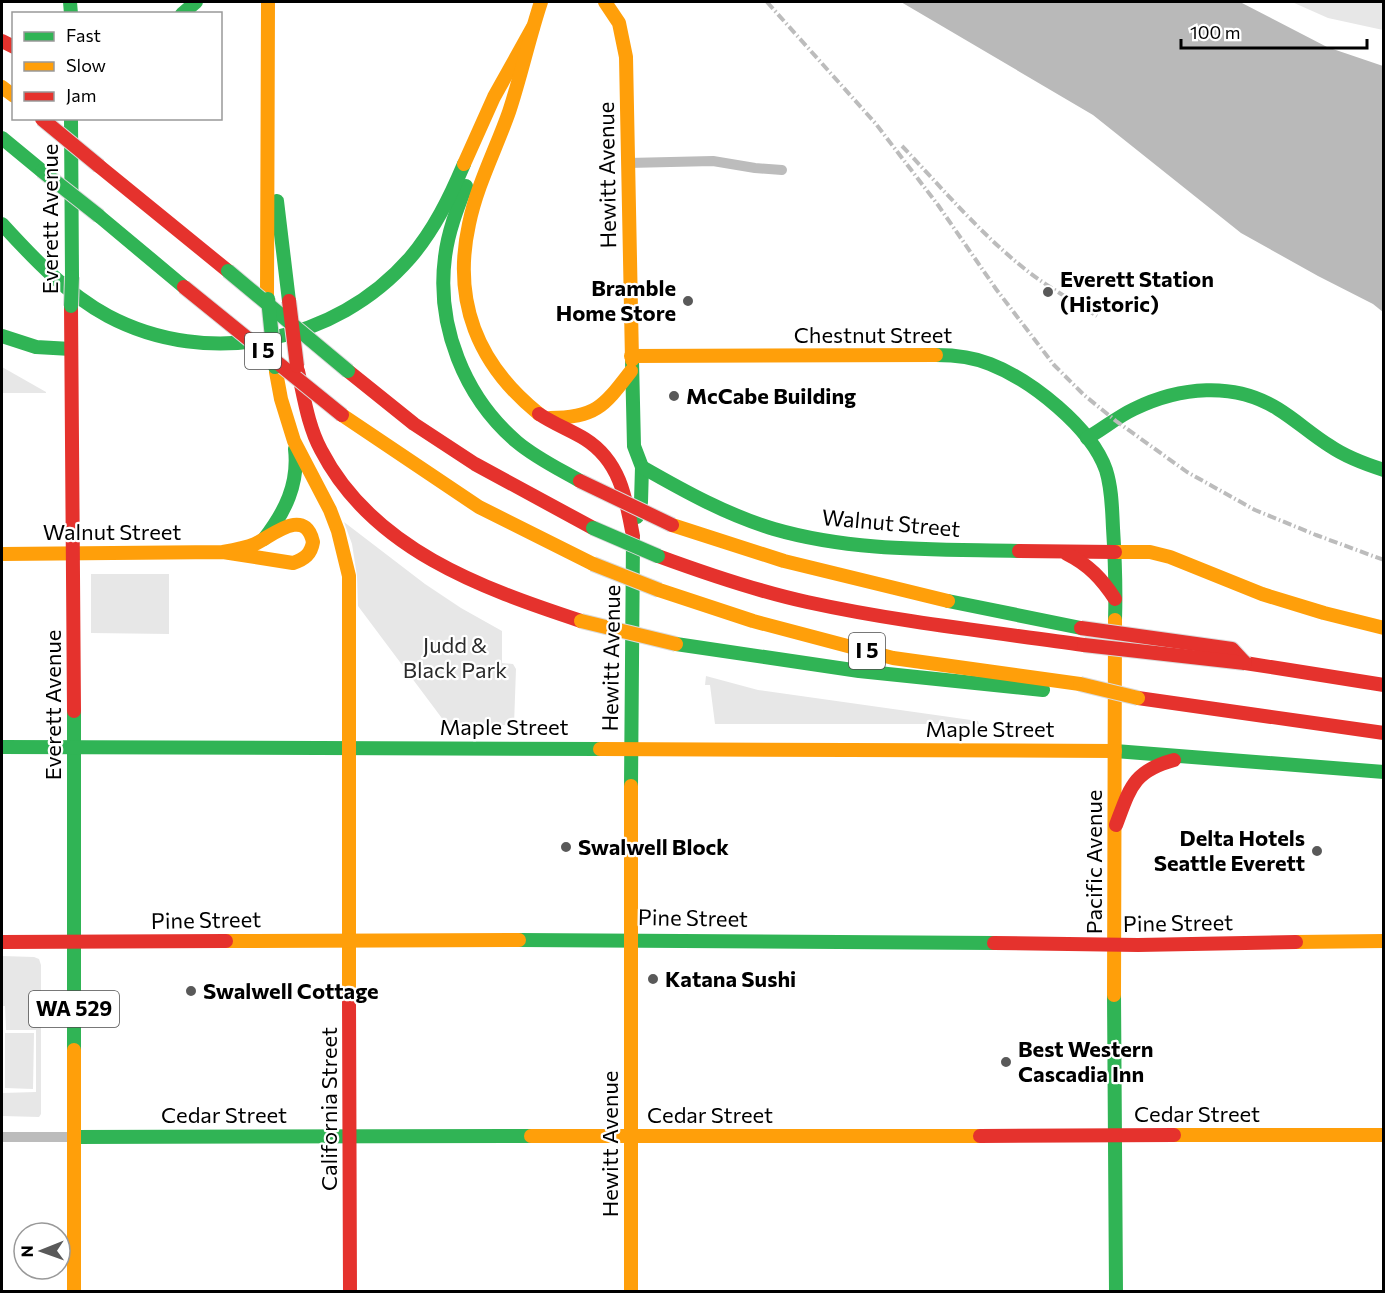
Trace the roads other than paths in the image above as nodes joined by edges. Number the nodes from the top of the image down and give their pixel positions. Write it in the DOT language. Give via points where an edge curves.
graph roads {
  1 [pos="196,2"];
  2 [pos="268,2"];
  3 [pos="541,2"];
  4 [pos="605,2"];
  5 [pos="184,12"];
  6 [pos="533,27"];
  7 [pos="44,120"];
  8 [pos="71,120"];
  9 [pos="268,125"];
  10 [pos="2,138"];
  11 [pos="628,163"];
  12 [pos="782,170"];
  13 [pos="2,224"];
  14 [pos="2,336"];
  15 [pos="71,349"];
  16 [pos="631,356"];
  17 [pos="631,371"];
  18 [pos="545,418"];
  19 [pos="1087,438"];
  20 [pos="294,441"];
  21 [pos="642,467"];
  22 [pos="1383,470"];
  23 [pos="633,536"];
  24 [pos="264,539"];
  25 [pos="223,552"];
  26 [pos="1062,552"];
  27 [pos="1115,552"];
  28 [pos="72,553"];
  29 [pos="2,554"];
  30 [pos="1115,599"];
  31 [pos="1383,628"];
  32 [pos="1245,663"];
  33 [pos="1383,685"];
  34 [pos="1081,689"];
  35 [pos="1115,692"];
  36 [pos="1138,698"];
  37 [pos="1383,733"];
  38 [pos="74,746"];
  39 [pos="2,747"];
  40 [pos="349,747"];
  41 [pos="631,748"];
  42 [pos="1115,751"];
  43 [pos="1192,756"];
  44 [pos="1383,772"];
  45 [pos="1116,825"];
  46 [pos="349,939"];
  47 [pos="630,939"];
  48 [pos="1383,941"];
  49 [pos="2,942"];
  50 [pos="74,942"];
  51 [pos="1115,945"];
  52 [pos="1114,1135"];
  53 [pos="350,1136"];
  54 [pos="632,1136"];
  55 [pos="1383,1136"];
  56 [pos="2,1137"];
  57 [pos="74,1137"];
  58 [pos="74,1292"];
  59 [pos="350,1292"];
  60 [pos="631,1292"];
  61 [pos="1116,1292"];
  1 -- 5 [label="main road"];
  2 -- 9 [label="main road"];
  3 -- 6 [label="main road"];
  4 -- 11 [label="main road, Hewitt Avenue" via="621,28 627,66"];
  6 -- 13 [label="main road" via="489,106 450,196 419,246 362,302 314,327 268,340 215,346 157,337 85,302 33,258"];
  6 -- 18 [label="main road" via="510,108 470,220 464,266 469,314 484,352 499,375"];
  6 -- 32 [label="main road, bridge" via="460,199 444,267 448,324 459,361 484,408 501,427 534,455 580,481 716,542 788,564 1026,619 1232,649"];
  7 -- 32 [label="main road, I 5, bridge" via="414,424 475,464 593,528 698,570 826,606 1084,645"];
  8 -- 15 [label="main road, Everett Avenue, bridge"];
  9 -- 20 [label="main road, bridge" via="267,297 281,399"];
  9 -- 34 [label="main road, bridge" via="297,366 311,426 333,471 359,506 390,533 444,567 518,600 581,621 676,644 948,683"];
  10 -- 34 [label="main road, I 5, bridge" via="342,415 479,507 593,564 753,621 893,658"];
  11 -- 12 [label="street" via="713,161"];
  11 -- 16 [label="main road, Hewitt Avenue"];
  14 -- 15 [label="main road" via="36,347"];
  15 -- 28 [label="main road, Everett Avenue"];
  16 -- 17 [label="main road, Hewitt Avenue"];
  16 -- 19 [label="main road, Chestnut Street" via="968,357 1015,376 1055,404"];
  17 -- 18 [label="main road" via="594,412 572,419"];
  17 -- 21 [label="main road, Hewitt Avenue" via="634,446"];
  18 -- 23 [label="main road" via="585,439 610,460 624,489"];
  19 -- 22 [label="main road" via="1134,409 1162,399 1181,393 1228,390 1270,404 1323,443"];
  19 -- 27 [label="main road, Pacific Avenue" via="1111,487"];
  20 -- 24 [label="main road" via="297,457 291,495"];
  20 -- 40 [label="main road, California Street" via="330,510 349,576"];
  21 -- 23 [label="main road, Hewitt Avenue"];
  21 -- 26 [label="main road, Walnut Street" via="720,508 809,538 911,550"];
  23 -- 41 [label="main road, Hewitt Avenue"];
  24 -- 25 [label="main road, Walnut Street"];
  24 -- 25 [label="main road, Walnut Street" via="281,528 296,525 310,533 312,551 301,561 293,562"];
  25 -- 28 [label="main road, Walnut Street"];
  26 -- 27 [label="main road, Walnut Street"];
  26 -- 30 [label="main road" via="1096,572"];
  27 -- 30 [label="main road, Pacific Avenue"];
  27 -- 31 [label="main road, Walnut Street" via="1170,556 1262,594"];
  28 -- 29 [label="main road, Walnut Street"];
  28 -- 38 [label="main road, Everett Avenue"];
  30 -- 35 [label="main road, Pacific Avenue"];
  32 -- 33 [label="main road, I 5"];
  34 -- 35 [label="main road, I 5, bridge"];
  34 -- 36 [label="main road, bridge"];
  35 -- 36 [label="main road, I 5, bridge"];
  35 -- 42 [label="main road, Pacific Avenue"];
  36 -- 37 [label="main road, I 5"];
  38 -- 39 [label="main road, Maple Street"];
  38 -- 40 [label="main road, Maple Street"];
  38 -- 50 [label="main road, Everett Avenue / WA 529"];
  40 -- 41 [label="main road, Maple Street"];
  40 -- 46 [label="main road, California Street"];
  41 -- 42 [label="main road, Maple Street"];
  41 -- 47 [label="main road, Hewitt Avenue"];
  42 -- 43 [label="main road, Maple Street"];
  42 -- 45 [label="main road, Pacific Avenue"];
  43 -- 44 [label="main road, Maple Street"];
  43 -- 45 [label="main road" via="1153,765 1140,776 1128,792"];
  45 -- 51 [label="main road, Pacific Avenue"];
  46 -- 47 [label="main road, Pine Street"];
  46 -- 50 [label="main road, Pine Street"];
  46 -- 53 [label="main road, California Street"];
  47 -- 51 [label="main road, Pine Street"];
  47 -- 54 [label="main road, Hewitt Avenue"];
  48 -- 51 [label="main road, Pine Street"];
  49 -- 50 [label="main road, Pine Street"];
  50 -- 57 [label="main road, Everett Avenue / WA 529"];
  51 -- 52 [label="main road, Pacific Avenue"];
  52 -- 54 [label="main road, Cedar Street"];
  52 -- 55 [label="main road, Cedar Street"];
  52 -- 61 [label="main road, Pacific Avenue"];
  53 -- 54 [label="main road, Cedar Street"];
  53 -- 57 [label="main road, Cedar Street"];
  53 -- 59 [label="main road, California Street"];
  54 -- 60 [label="main road, Hewitt Avenue"];
  56 -- 57 [label="street, Cedar Street"];
  57 -- 58 [label="main road, Everett Avenue / WA 529"];
}
